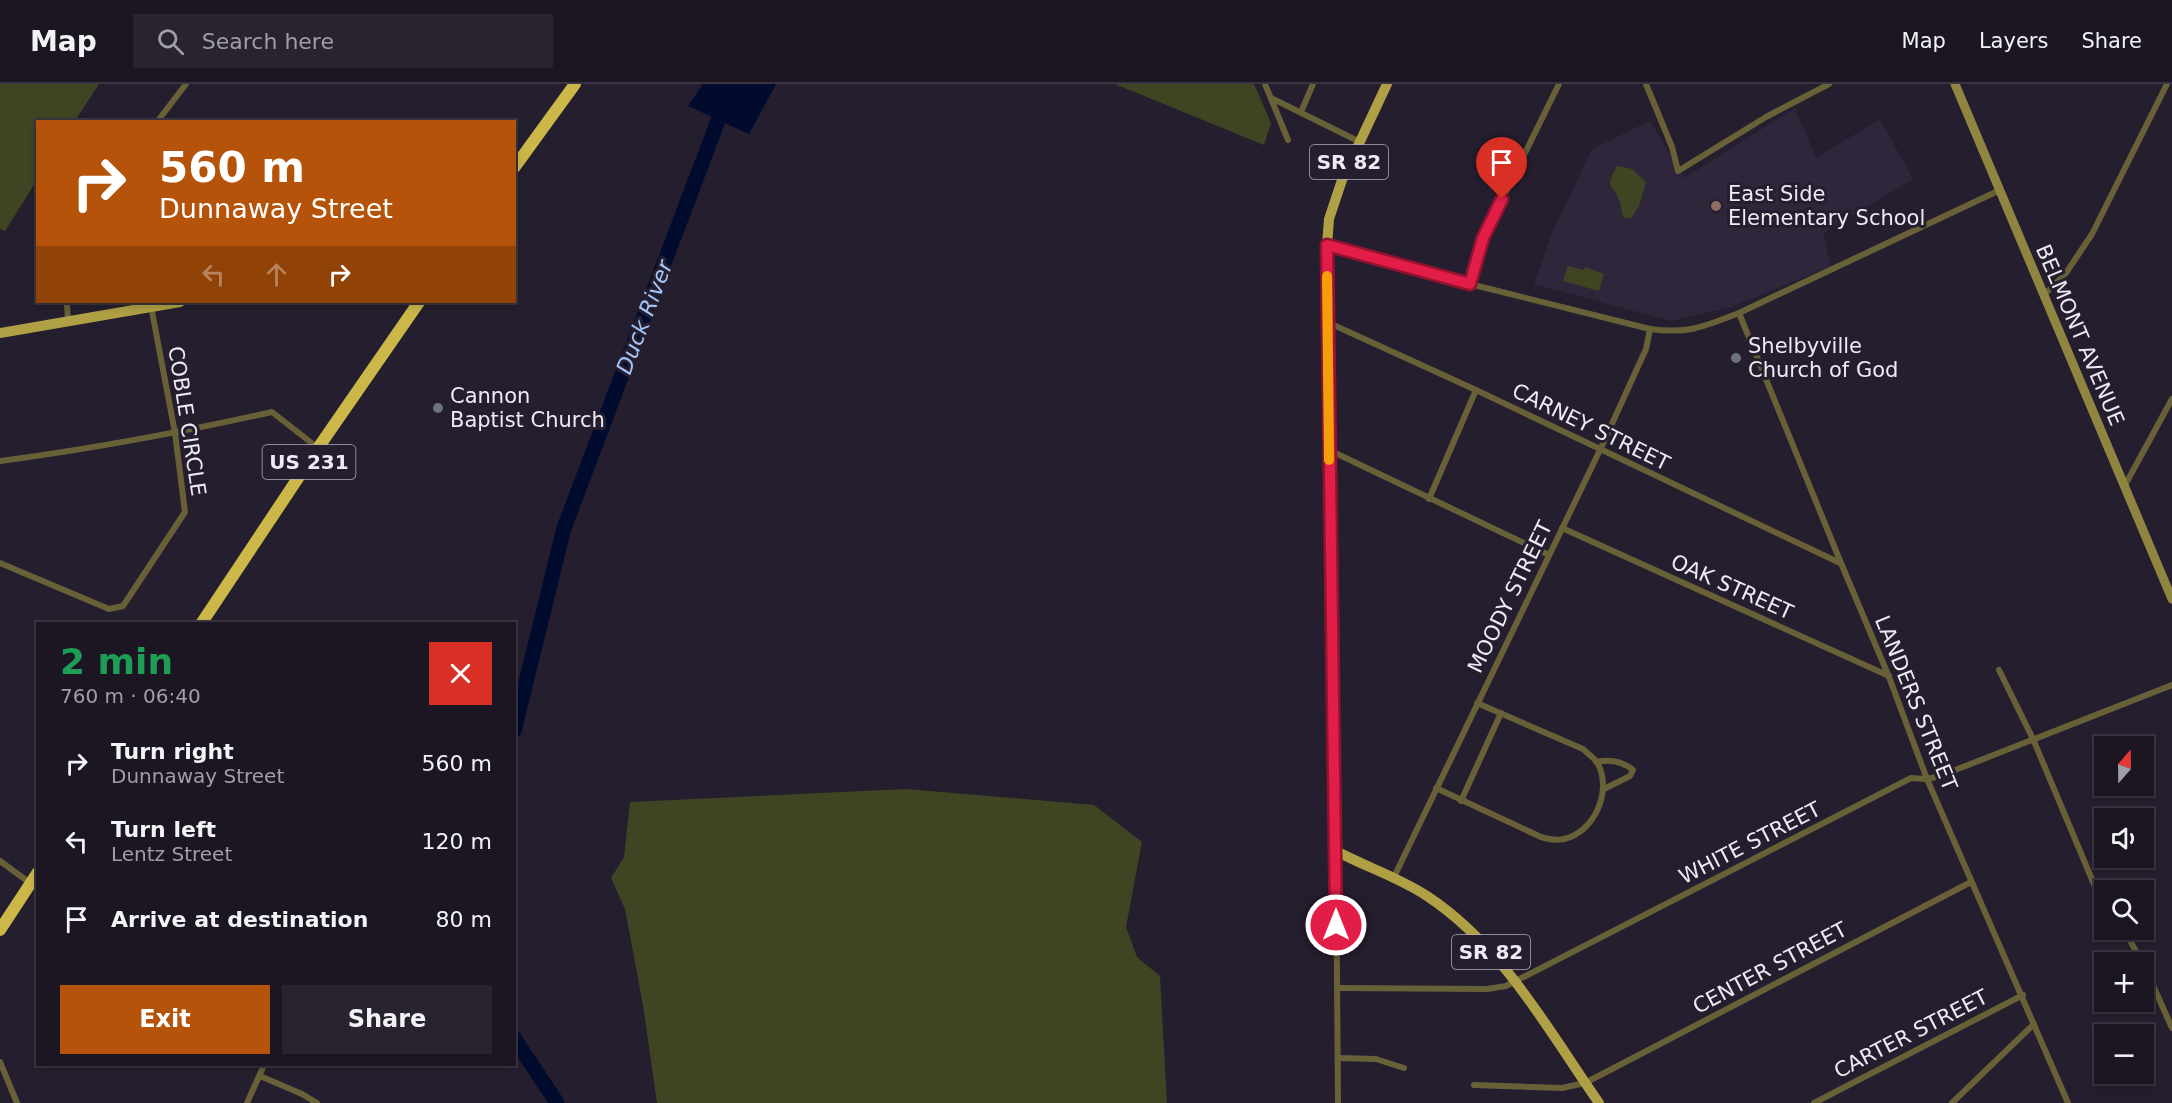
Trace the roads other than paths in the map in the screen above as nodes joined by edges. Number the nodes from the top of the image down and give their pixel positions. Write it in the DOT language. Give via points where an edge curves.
graph roads {
  1 [pos="186,84"];
  2 [pos="575,84"];
  3 [pos="1264,84"];
  4 [pos="1313,84"];
  5 [pos="1387,84"];
  6 [pos="1559,84"];
  7 [pos="1646,84"];
  8 [pos="1829,84"];
  9 [pos="1955,84"];
  10 [pos="2167,84"];
  11 [pos="1271,98"];
  12 [pos="1301,112"];
  13 [pos="159,120"];
  14 [pos="1288,140"];
  15 [pos="1359,141"];
  16 [pos="516,165"];
  17 [pos="2000,190"];
  18 [pos="1327,245"];
  19 [pos="1470,284"];
  20 [pos="2044,295"];
  21 [pos="68,303"];
  22 [pos="173,303"];
  23 [pos="418,303"];
  24 [pos="151,306"];
  25 [pos="1739,313"];
  26 [pos="68,320"];
  27 [pos="1327,322"];
  28 [pos="1650,329"];
  29 [pos="0,333"];
  30 [pos="1476,390"];
  31 [pos="2172,399"];
  32 [pos="175,433"];
  33 [pos="318,448"];
  34 [pos="1329,450"];
  35 [pos="1599,450"];
  36 [pos="0,461"];
  37 [pos="2124,488"];
  38 [pos="1429,499"];
  39 [pos="1562,528"];
  40 [pos="1548,555"];
  41 [pos="0,563"];
  42 [pos="1840,563"];
  43 [pos="2172,599"];
  44 [pos="202,622"];
  45 [pos="1999,670"];
  46 [pos="1889,677"];
  47 [pos="2172,685"];
  48 [pos="1477,703"];
  49 [pos="1501,713"];
  50 [pos="2033,739"];
  51 [pos="1596,762"];
  52 [pos="1927,779"];
  53 [pos="1436,788"];
  54 [pos="1604,789"];
  55 [pos="1461,801"];
  56 [pos="1336,851"];
  57 [pos="0,861"];
  58 [pos="36,875"];
  59 [pos="1394,877"];
  60 [pos="1971,882"];
  61 [pos="30,883"];
  62 [pos="2094,884"];
  63 [pos="0,930"];
  64 [pos="1515,981"];
  65 [pos="1337,988"];
  66 [pos="2154,988"];
  67 [pos="2022,995"];
  68 [pos="2034,1024"];
  69 [pos="2172,1028"];
  70 [pos="1338,1058"];
  71 [pos="0,1062"];
  72 [pos="264,1066"];
  73 [pos="1404,1068"];
  74 [pos="260,1076"];
  75 [pos="1585,1083"];
  76 [pos="1474,1085"];
  77 [pos="17,1103"];
  78 [pos="247,1103"];
  79 [pos="317,1103"];
  80 [pos="1338,1103"];
  81 [pos="1599,1103"];
  82 [pos="1814,1103"];
  83 [pos="1952,1103"];
  84 [pos="2068,1103"];
  1 -- 13 [label="street"];
  2 -- 16 [label="highway"];
  3 -- 11 [label="street"];
  4 -- 12 [label="street"];
  5 -- 15 [label="main road, SR 82"];
  6 -- 19 [label="street" via="1483,238"];
  7 -- 8 [label="street" via="1678,171"];
  9 -- 17 [label="main road, BELMONT AVENUE"];
  10 -- 20 [label="street" via="2092,234 2066,273"];
  11 -- 12 [label="street"];
  11 -- 14 [label="street"];
  12 -- 15 [label="street"];
  15 -- 18 [label="main road, SR 82" via="1336,196"];
  17 -- 20 [label="main road, BELMONT AVENUE"];
  17 -- 25 [label="street"];
  18 -- 19 [label="street"];
  18 -- 27 [label="main road, SR 82"];
  19 -- 28 [label="street"];
  20 -- 37 [label="main road, BELMONT AVENUE"];
  21 -- 26 [label="street"];
  22 -- 24 [label="main road"];
  23 -- 33 [label="highway, US 231"];
  24 -- 26 [label="main road"];
  24 -- 32 [label="street, COBLE CIRCLE"];
  25 -- 28 [label="street" via="1687,331"];
  25 -- 42 [label="street, LANDERS STREET"];
  26 -- 29 [label="main road"];
  27 -- 30 [label="street, CARNEY STREET"];
  27 -- 34 [label="main road, SR 82"];
  28 -- 35 [label="street, MOODY STREET" via="1646,349"];
  30 -- 35 [label="street, CARNEY STREET"];
  30 -- 38 [label="street"];
  31 -- 37 [label="street"];
  32 -- 33 [label="street" via="272,412"];
  32 -- 36 [label="street"];
  32 -- 41 [label="street, COBLE CIRCLE" via="185,512 123,606 109,609"];
  33 -- 44 [label="highway, US 231"];
  34 -- 38 [label="street"];
  34 -- 56 [label="main road, SR 82"];
  35 -- 39 [label="street, MOODY STREET"];
  35 -- 42 [label="street, CARNEY STREET"];
  37 -- 43 [label="main road, BELMONT AVENUE"];
  38 -- 40 [label="street"];
  39 -- 40 [label="street, MOODY STREET"];
  39 -- 46 [label="street, OAK STREET"];
  40 -- 48 [label="street, MOODY STREET"];
  42 -- 46 [label="street, LANDERS STREET"];
  45 -- 50 [label="street"];
  46 -- 52 [label="street, LANDERS STREET"];
  47 -- 50 [label="street, WHITE STREET"];
  48 -- 49 [label="street"];
  48 -- 53 [label="street, MOODY STREET"];
  49 -- 51 [label="street" via="1583,749"];
  49 -- 55 [label="street"];
  50 -- 52 [label="street, WHITE STREET"];
  50 -- 62 [label="street"];
  51 -- 54 [label="street"];
  51 -- 54 [label="street" via="1608,759 1633,770 1630,776"];
  52 -- 60 [label="street, LANDERS STREET"];
  52 -- 64 [label="street, WHITE STREET" via="1911,778"];
  53 -- 55 [label="street"];
  53 -- 59 [label="street, MOODY STREET"];
  54 -- 55 [label="street" via="1597,811 1583,830 1563,839 1540,837"];
  56 -- 59 [label="main road, SR 82"];
  56 -- 65 [label="street"];
  57 -- 61 [label="street"];
  58 -- 61 [label="highway"];
  59 -- 64 [label="main road, SR 82" via="1464,925"];
  60 -- 67 [label="street, LANDERS STREET"];
  60 -- 75 [label="street, CENTER STREET"];
  61 -- 63 [label="highway"];
  64 -- 65 [label="street, WHITE STREET" via="1487,989"];
  64 -- 75 [label="main road, SR 82"];
  65 -- 70 [label="street"];
  66 -- 69 [label="street"];
  67 -- 68 [label="street, LANDERS STREET"];
  67 -- 82 [label="street, CARTER STREET"];
  68 -- 83 [label="street"];
  68 -- 84 [label="street, LANDERS STREET"];
  70 -- 73 [label="street" via="1376,1059"];
  70 -- 80 [label="street"];
  71 -- 77 [label="street"];
  72 -- 74 [label="street"];
  74 -- 78 [label="street"];
  74 -- 79 [label="street"];
  75 -- 76 [label="street, CENTER STREET" via="1562,1088"];
  75 -- 81 [label="main road, SR 82"];
}
